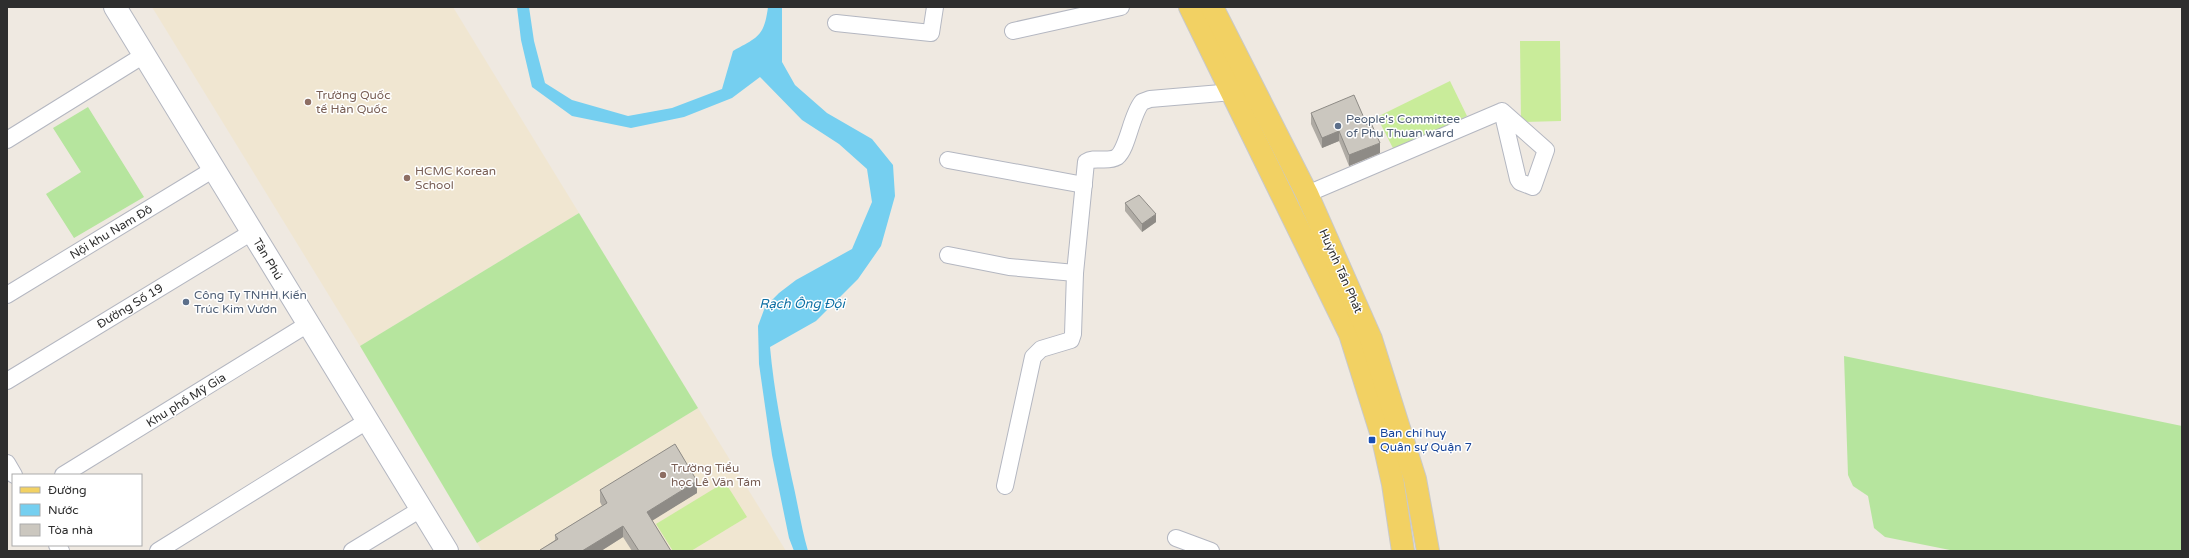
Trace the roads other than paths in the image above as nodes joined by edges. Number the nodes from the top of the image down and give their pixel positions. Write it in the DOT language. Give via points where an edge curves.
graph roads {
  1 [pos="115,7"];
  2 [pos="935,7"];
  3 [pos="1121,7"];
  4 [pos="1190,7"];
  5 [pos="1212,7"];
  6 [pos="836,23"];
  7 [pos="1012,31"];
  8 [pos="144,55"];
  9 [pos="1242,97"];
  10 [pos="1502,111"];
  11 [pos="7,140"];
  12 [pos="948,160"];
  13 [pos="214,169"];
  14 [pos="1084,184"];
  15 [pos="1307,194"];
  16 [pos="1286,203"];
  17 [pos="252,232"];
  18 [pos="948,256"];
  19 [pos="1075,273"];
  20 [pos="7,295"];
  21 [pos="308,324"];
  22 [pos="7,381"];
  23 [pos="368,421"];
  24 [pos="7,463"];
  25 [pos="13,474"];
  26 [pos="65,474"];
  27 [pos="1005,486"];
  28 [pos="421,509"];
  29 [pos="1176,538"];
  30 [pos="158,551"];
  31 [pos="352,551"];
  32 [pos="447,551"];
  33 [pos="1211,551"];
  34 [pos="1403,551"];
  35 [pos="1428,551"];
  1 -- 8 [label="street, Tân Phú"];
  2 -- 6 [label="street" via="931,34"];
  3 -- 7 [label="street"];
  4 -- 9 [label="main road, Huỳnh Tấn Phát"];
  5 -- 9 [label="main road, Huỳnh Tấn Phát"];
  8 -- 11 [label="street"];
  8 -- 13 [label="street, Tân Phú"];
  9 -- 14 [label="street" via="1150,99 1142,102 1120,153 1109,160 1086,162"];
  9 -- 15 [label="main road, Huỳnh Tấn Phát"];
  9 -- 16 [label="main road, Huỳnh Tấn Phát"];
  10 -- 10 [label="street" via="1518,179 1533,187 1546,150"];
  10 -- 15 [label="street"];
  12 -- 14 [label="street"];
  13 -- 17 [label="street, Tân Phú"];
  13 -- 20 [label="street, Nội khu Nam Đô"];
  14 -- 19 [label="street"];
  15 -- 16 [label="main road"];
  15 -- 35 [label="main road, Huỳnh Tấn Phát" via="1371,339 1415,479"];
  16 -- 34 [label="main road, Huỳnh Tấn Phát" via="1350,334 1393,484"];
  17 -- 21 [label="street, Tân Phú"];
  17 -- 22 [label="street, Đường Số 19"];
  18 -- 19 [label="street" via="1009,268"];
  19 -- 27 [label="street" via="1071,340 1041,349 1034,356"];
  21 -- 23 [label="street, Tân Phú"];
  21 -- 26 [label="street, Khu phố Mỹ Gia"];
  23 -- 28 [label="street, Tân Phú"];
  23 -- 30 [label="street"];
  24 -- 25 [label="street"];
  28 -- 31 [label="street"];
  28 -- 32 [label="street, Tân Phú"];
  29 -- 33 [label="street"];
}
